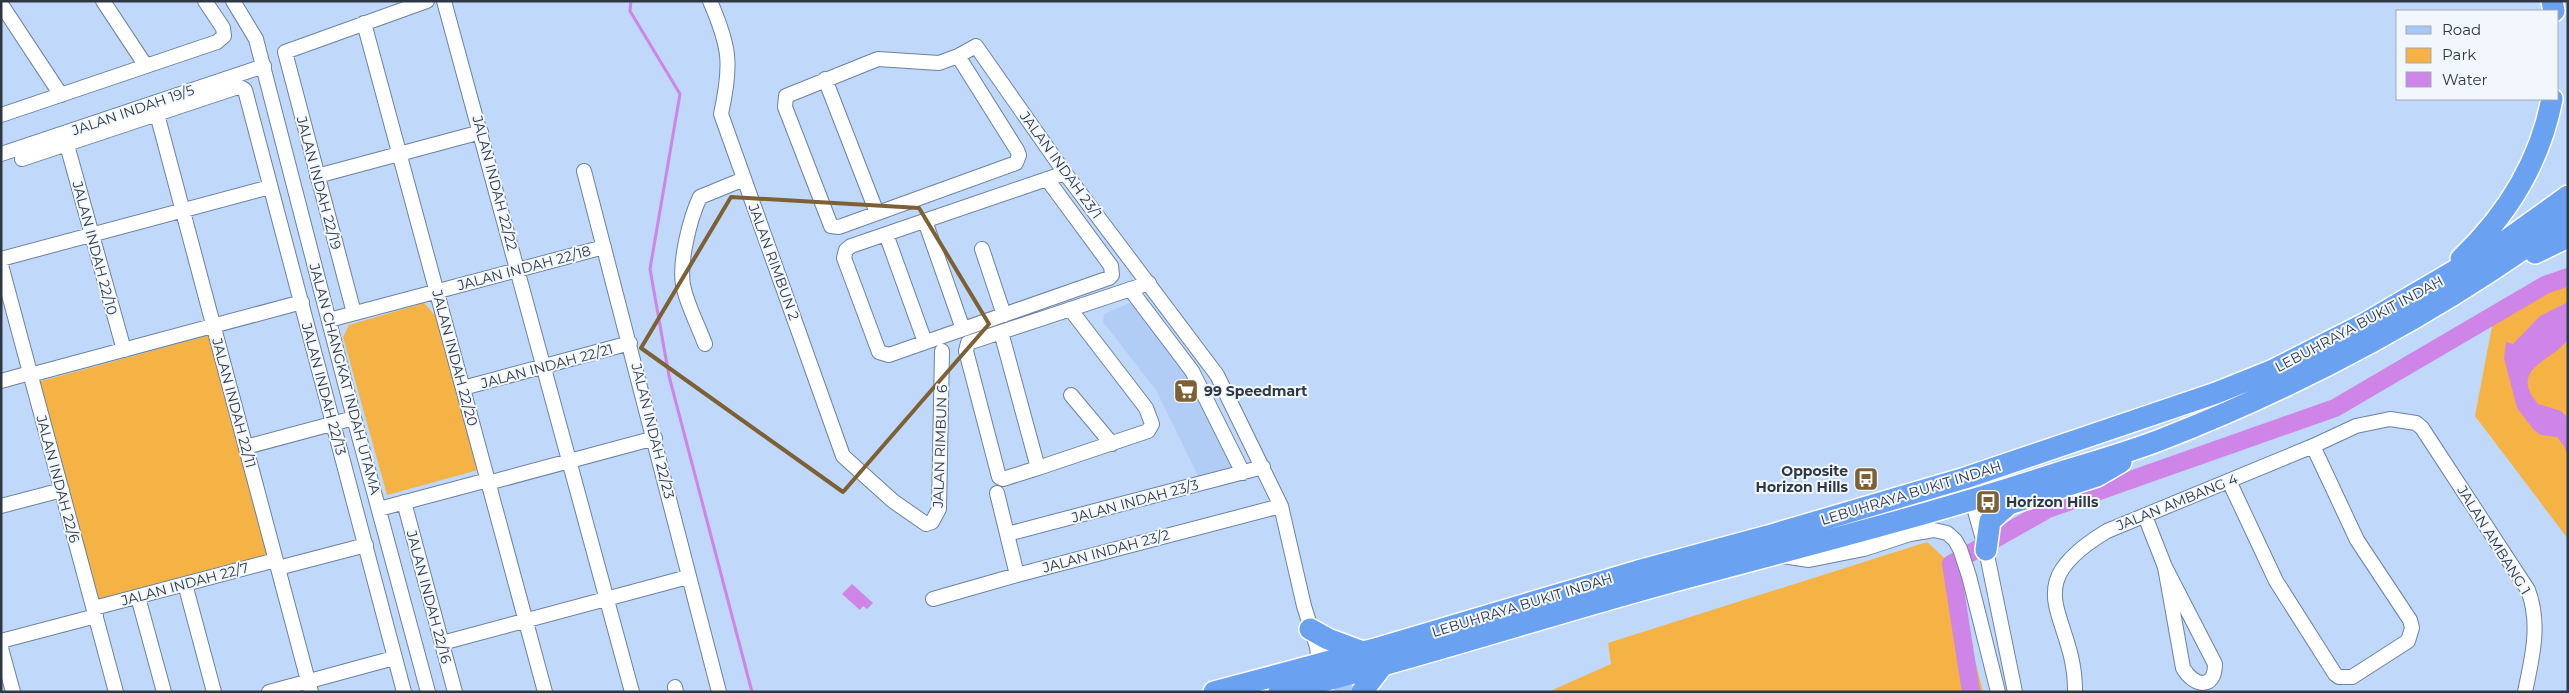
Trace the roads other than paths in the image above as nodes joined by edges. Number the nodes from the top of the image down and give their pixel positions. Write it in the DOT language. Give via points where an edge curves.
graph roads {
  1 [pos="103,1"];
  2 [pos="205,1"];
  3 [pos="233,1"];
  4 [pos="427,1"];
  5 [pos="444,1"];
  6 [pos="710,1"];
  7 [pos="1,4"];
  8 [pos="364,24"];
  9 [pos="958,56"];
  10 [pos="146,66"];
  11 [pos="264,66"];
  12 [pos="825,80"];
  13 [pos="61,95"];
  14 [pos="2552,100"];
  15 [pos="157,114"];
  16 [pos="1,115"];
  17 [pos="481,132"];
  18 [pos="67,145"];
  19 [pos="1,154"];
  20 [pos="400,154"];
  21 [pos="22,159"];
  22 [pos="584,171"];
  23 [pos="1065,173"];
  24 [pos="317,176"];
  25 [pos="744,179"];
  26 [pos="1047,179"];
  27 [pos="270,188"];
  28 [pos="2568,196"];
  29 [pos="182,211"];
  30 [pos="878,213"];
  31 [pos="2568,217"];
  32 [pos="925,220"];
  33 [pos="886,234"];
  34 [pos="91,235"];
  35 [pos="2568,237"];
  36 [pos="604,247"];
  37 [pos="982,249"];
  38 [pos="1,259"];
  39 [pos="1,265"];
  40 [pos="518,270"];
  41 [pos="1148,283"];
  42 [pos="1130,289"];
  43 [pos="437,291"];
  44 [pos="2421,292"];
  45 [pos="2455,294"];
  46 [pos="302,302"];
  47 [pos="1070,309"];
  48 [pos="354,314"];
  49 [pos="1004,315"];
  50 [pos="329,320"];
  51 [pos="214,326"];
  52 [pos="963,329"];
  53 [pos="1001,332"];
  54 [pos="925,342"];
  55 [pos="630,343"];
  56 [pos="705,344"];
  57 [pos="124,350"];
  58 [pos="942,351"];
  59 [pos="544,366"];
  60 [pos="30,374"];
  61 [pos="1,381"];
  62 [pos="463,388"];
  63 [pos="1071,395"];
  64 [pos="354,418"];
  65 [pos="333,424"];
  66 [pos="2422,428"];
  67 [pos="655,438"];
  68 [pos="2156,441"];
  69 [pos="1112,444"];
  70 [pos="2313,446"];
  71 [pos="246,447"];
  72 [pos="570,461"];
  73 [pos="1264,467"];
  74 [pos="1038,468"];
  75 [pos="1243,473"];
  76 [pos="1965,478"];
  77 [pos="488,481"];
  78 [pos="2229,481"];
  79 [pos="62,490"];
  80 [pos="997,492"];
  81 [pos="893,501"];
  82 [pos="1972,501"];
  83 [pos="404,502"];
  84 [pos="1,506"];
  85 [pos="1280,506"];
  86 [pos="379,509"];
  87 [pos="2144,516"];
  88 [pos="1007,534"];
  89 [pos="366,545"];
  90 [pos="1986,550"];
  91 [pos="1774,554"];
  92 [pos="277,564"];
  93 [pos="2164,567"];
  94 [pos="1017,574"];
  95 [pos="688,577"];
  96 [pos="185,584"];
  97 [pos="138,597"];
  98 [pos="607,599"];
  99 [pos="932,599"];
  100 [pos="95,612"];
  101 [pos="526,621"];
  102 [pos="1,641"];
  103 [pos="442,643"];
  104 [pos="1,648"];
  105 [pos="1363,652"];
  106 [pos="394,658"];
  107 [pos="1382,666"];
  108 [pos="1327,668"];
  109 [pos="310,686"];
  110 [pos="1282,691"];
  111 [pos="13,692"];
  112 [pos="116,692"];
  113 [pos="164,692"];
  114 [pos="214,692"];
  115 [pos="269,692"];
  116 [pos="404,692"];
  117 [pos="428,692"];
  118 [pos="455,692"];
  119 [pos="545,692"];
  120 [pos="632,692"];
  121 [pos="720,692"];
  122 [pos="1214,692"];
  123 [pos="1362,692"];
  124 [pos="1998,692"];
  125 [pos="2015,692"];
  126 [pos="2075,692"];
  127 [pos="2525,692"];
  1 -- 10 [label="street"];
  2 -- 10 [label="street" via="223,28 224,36 217,42"];
  3 -- 11 [label="street, JALAN CHANGKAT INDAH UTAMA" via="256,39"];
  4 -- 8 [label="street"];
  5 -- 17 [label="street, JALAN INDAH 22/22"];
  6 -- 25 [label="street, JALAN RIMBUN 2" via="724,33 729,60 722,114"];
  7 -- 13 [label="street"];
  8 -- 20 [label="street, JALAN INDAH 22/20"];
  8 -- 24 [label="street, JALAN INDAH 22/19" via="285,52"];
  9 -- 12 [label="street" via="939,63 878,59"];
  9 -- 23 [label="street, JALAN INDAH 23/1" via="976,46"];
  9 -- 30 [label="street" via="1017,150 1019,160"];
  10 -- 13 [label="street"];
  11 -- 19 [label="street, JALAN INDAH 19/5"];
  11 -- 50 [label="street, JALAN CHANGKAT INDAH UTAMA"];
  12 -- 30 [label="street"];
  12 -- 30 [label="street" via="791,92 784,102 830,223 835,227"];
  13 -- 16 [label="street"];
  14 -- 44 [label="highway" via="2535,156 2504,210 2463,257"];
  15 -- 18 [label="street"];
  15 -- 27 [label="street, JALAN INDAH 22/13" via="242,88"];
  15 -- 29 [label="street, JALAN INDAH 22/11"];
  17 -- 20 [label="street"];
  17 -- 40 [label="street, JALAN INDAH 22/22"];
  18 -- 21 [label="street"];
  18 -- 34 [label="street, JALAN INDAH 22/10"];
  20 -- 24 [label="street"];
  20 -- 43 [label="street, JALAN INDAH 22/20"];
  22 -- 36 [label="street, JALAN INDAH 22/23"];
  23 -- 26 [label="street"];
  23 -- 41 [label="street, JALAN INDAH 23/1"];
  24 -- 48 [label="street, JALAN INDAH 22/19"];
  25 -- 56 [label="street" via="700,197 692,212 682,272 683,286"];
  25 -- 81 [label="street, JALAN RIMBUN 2" via="843,456"];
  26 -- 32 [label="street"];
  26 -- 49 [label="street" via="1111,266 1112,275"];
  27 -- 29 [label="street"];
  27 -- 46 [label="street, JALAN INDAH 22/13"];
  28 -- 44 [label="highway, LEBUHRAYA BUKIT INDAH" via="2504,242"];
  29 -- 34 [label="street"];
  29 -- 51 [label="street, JALAN INDAH 22/11"];
  31 -- 45 [label="highway, LEBUHRAYA BUKIT INDAH"];
  32 -- 33 [label="street"];
  32 -- 52 [label="street"];
  33 -- 54 [label="street"];
  33 -- 54 [label="street" via="851,246 844,253 872,338 879,352 885,355"];
  34 -- 38 [label="street"];
  34 -- 57 [label="street, JALAN INDAH 22/10"];
  35 -- 45 [label="highway"];
  36 -- 40 [label="street, JALAN INDAH 22/18"];
  36 -- 55 [label="street, JALAN INDAH 22/23"];
  37 -- 49 [label="street"];
  39 -- 60 [label="street, JALAN INDAH 22/6"];
  40 -- 43 [label="street, JALAN INDAH 22/18"];
  40 -- 59 [label="street, JALAN INDAH 22/22"];
  41 -- 42 [label="street"];
  41 -- 73 [label="street, JALAN INDAH 23/1" via="1217,375"];
  42 -- 47 [label="street"];
  42 -- 75 [label="street" via="1192,371"];
  43 -- 48 [label="street, JALAN INDAH 22/18"];
  43 -- 62 [label="street, JALAN INDAH 22/20"];
  44 -- 76 [label="highway, LEBUHRAYA BUKIT INDAH" via="2272,372"];
  45 -- 68 [label="highway, LEBUHRAYA BUKIT INDAH" via="2307,375"];
  46 -- 51 [label="street"];
  46 -- 65 [label="street, JALAN INDAH 22/13"];
  47 -- 53 [label="street"];
  47 -- 69 [label="street" via="1150,417 1152,424 1148,431"];
  48 -- 50 [label="street, JALAN INDAH 22/18"];
  49 -- 52 [label="street"];
  50 -- 64 [label="street, JALAN CHANGKAT INDAH UTAMA"];
  51 -- 57 [label="street"];
  51 -- 71 [label="street, JALAN INDAH 22/11"];
  52 -- 54 [label="street"];
  53 -- 74 [label="street"];
  53 -- 74 [label="street" via="968,343 966,351 999,477 1002,479"];
  55 -- 59 [label="street, JALAN INDAH 22/21"];
  55 -- 67 [label="street, JALAN INDAH 22/23"];
  57 -- 60 [label="street"];
  58 -- 81 [label="street, JALAN RIMBUN 6" via="939,509 932,522 926,524"];
  59 -- 62 [label="street, JALAN INDAH 22/21"];
  59 -- 72 [label="street, JALAN INDAH 22/22"];
  60 -- 61 [label="street"];
  60 -- 79 [label="street, JALAN INDAH 22/6"];
  62 -- 77 [label="street, JALAN INDAH 22/20"];
  63 -- 69 [label="street"];
  64 -- 65 [label="street"];
  64 -- 86 [label="street, JALAN CHANGKAT INDAH UTAMA"];
  65 -- 71 [label="street"];
  65 -- 89 [label="street, JALAN INDAH 22/13"];
  66 -- 70 [label="street, JALAN AMBANG 4" via="2406,421 2374,421"];
  66 -- 127 [label="street, JALAN AMBANG 1" via="2528,590 2536,630"];
  67 -- 72 [label="street"];
  67 -- 95 [label="street, JALAN INDAH 22/23"];
  68 -- 82 [label="highway, LEBUHRAYA BUKIT INDAH"];
  68 -- 90 [label="highway" via="2097,476 2009,504 1990,521"];
  69 -- 74 [label="street"];
  70 -- 78 [label="street, JALAN AMBANG 4"];
  70 -- 78 [label="street" via="2357,540 2410,620 2412,628 2408,641 2352,677 2335,674 2276,581"];
  71 -- 92 [label="street, JALAN INDAH 22/11"];
  72 -- 77 [label="street"];
  72 -- 98 [label="street, JALAN INDAH 22/22"];
  73 -- 75 [label="street, JALAN INDAH 23/3"];
  73 -- 85 [label="street, JALAN INDAH 23/1"];
  75 -- 88 [label="street, JALAN INDAH 23/3"];
  76 -- 82 [label="street"];
  76 -- 105 [label="highway, LEBUHRAYA BUKIT INDAH"];
  77 -- 83 [label="street"];
  77 -- 101 [label="street, JALAN INDAH 22/20"];
  78 -- 87 [label="street, JALAN AMBANG 4"];
  79 -- 84 [label="street"];
  79 -- 100 [label="street, JALAN INDAH 22/6"];
  80 -- 88 [label="street"];
  82 -- 90 [label="street"];
  82 -- 91 [label="highway, LEBUHRAYA BUKIT INDAH"];
  83 -- 86 [label="street"];
  83 -- 103 [label="street, JALAN INDAH 22/16"];
  85 -- 94 [label="street, JALAN INDAH 23/2"];
  85 -- 108 [label="street, JALAN INDAH 23/1"];
  86 -- 117 [label="street, JALAN CHANGKAT INDAH UTAMA"];
  87 -- 93 [label="street"];
  87 -- 126 [label="street, JALAN AMBANG 4" via="2081,546 2064,564 2057,578 2057,611 2075,674"];
  88 -- 94 [label="street"];
  89 -- 92 [label="street, JALAN INDAH 22/7"];
  89 -- 106 [label="street, JALAN INDAH 22/13"];
  90 -- 125 [label="street"];
  91 -- 107 [label="highway, LEBUHRAYA BUKIT INDAH"];
  91 -- 124 [label="street" via="1809,560 1864,549 1910,534 1934,530 1947,533 1960,549 1969,576"];
  92 -- 96 [label="street, JALAN INDAH 22/7"];
  92 -- 109 [label="street, JALAN INDAH 22/11"];
  93 -- 93 [label="street" via="2183,668 2190,679 2204,683 2212,678 2215,664"];
  94 -- 99 [label="street, JALAN INDAH 23/2"];
  95 -- 98 [label="street"];
  95 -- 121 [label="street, JALAN INDAH 22/23"];
  96 -- 97 [label="street, JALAN INDAH 22/7"];
  96 -- 114 [label="street"];
  97 -- 100 [label="street, JALAN INDAH 22/7"];
  97 -- 113 [label="street"];
  98 -- 101 [label="street"];
  98 -- 120 [label="street, JALAN INDAH 22/22"];
  100 -- 102 [label="street, JALAN INDAH 22/7"];
  100 -- 112 [label="street, JALAN INDAH 22/6"];
  101 -- 103 [label="street"];
  101 -- 119 [label="street, JALAN INDAH 22/20"];
  103 -- 118 [label="street, JALAN INDAH 22/16"];
  104 -- 111 [label="street"];
  105 -- 108 [label="highway, LEBUHRAYA BUKIT INDAH"];
  105 -- 108 [label="highway" via="1328,639"];
  106 -- 109 [label="street"];
  106 -- 116 [label="street, JALAN INDAH 22/13"];
  107 -- 108 [label="highway, LEBUHRAYA BUKIT INDAH"];
  107 -- 123 [label="highway"];
  108 -- 110 [label="highway, LEBUHRAYA BUKIT INDAH"];
  108 -- 122 [label="highway, LEBUHRAYA BUKIT INDAH"];
  109 -- 115 [label="street"];
}
